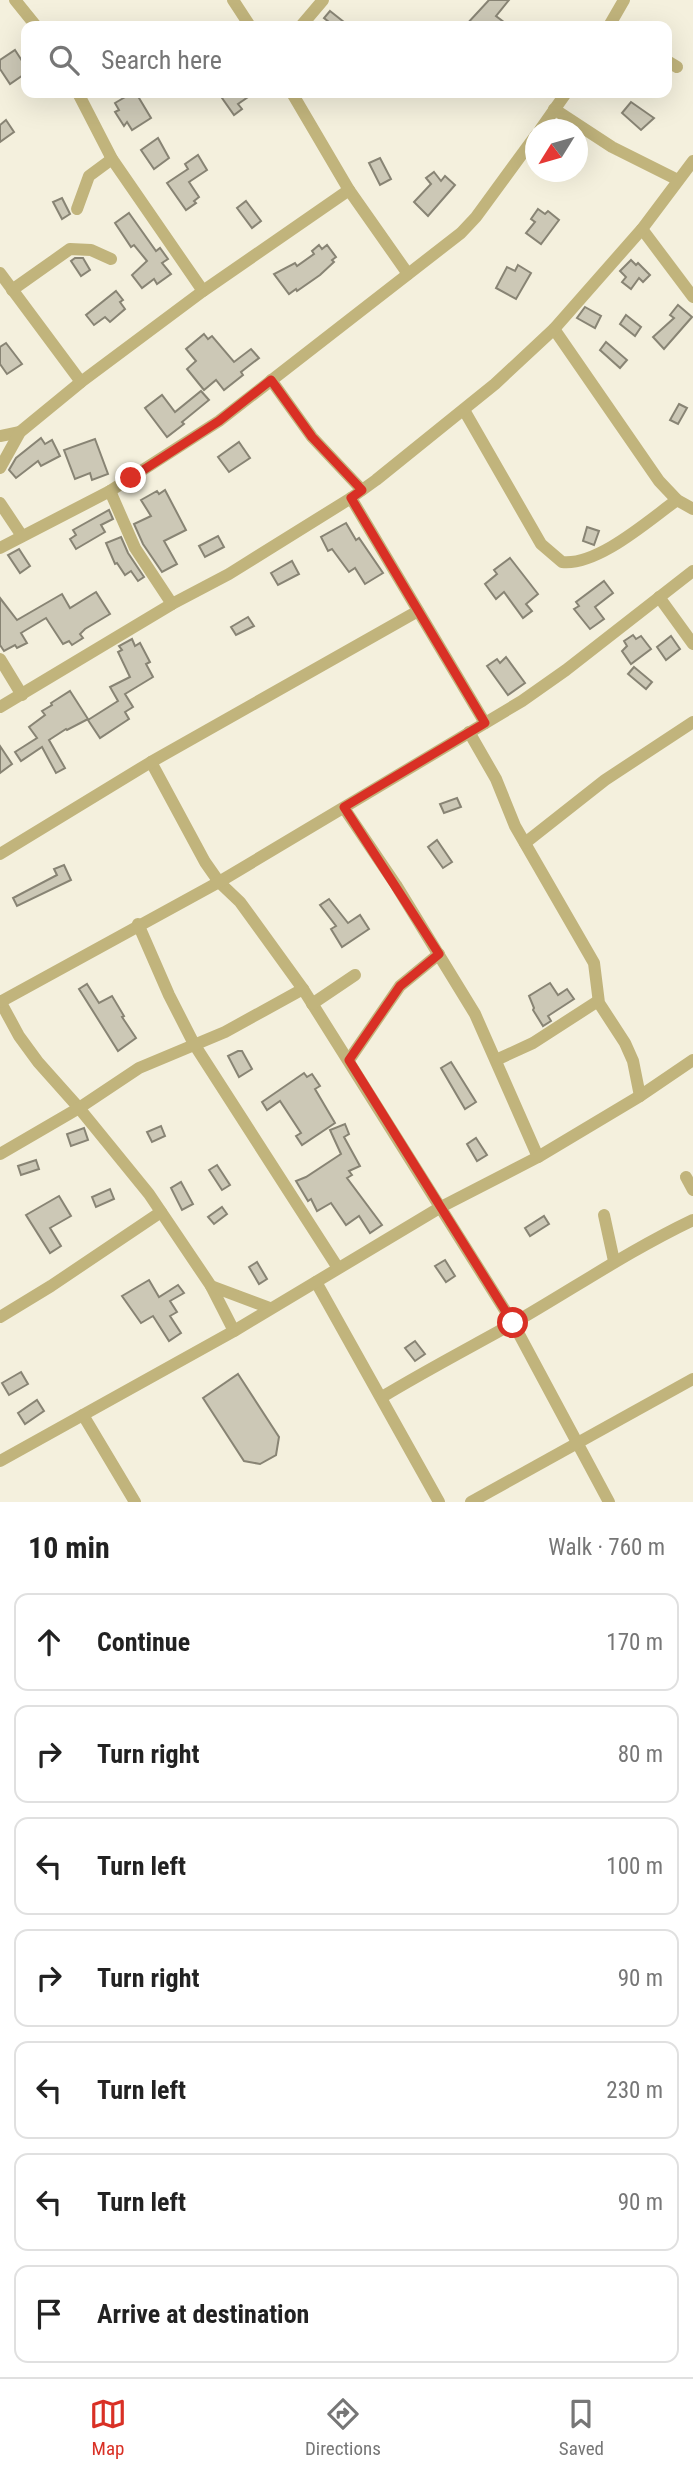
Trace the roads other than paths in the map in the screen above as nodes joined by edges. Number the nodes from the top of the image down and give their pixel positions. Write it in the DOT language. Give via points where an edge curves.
graph roads {
  1 [pos="15,0"];
  2 [pos="233,0"];
  3 [pos="323,0"];
  4 [pos="624,0"];
  5 [pos="32,21"];
  6 [pos="247,21"];
  7 [pos="305,21"];
  8 [pos="612,21"];
  9 [pos="81,98"];
  10 [pos="295,98"];
  11 [pos="562,98"];
  12 [pos="554,109"];
  13 [pos="547,119"];
  14 [pos="525,150"];
  15 [pos="112,159"];
  16 [pos="693,161"];
  17 [pos="678,180"];
  18 [pos="349,190"];
  19 [pos="77,209"];
  20 [pos="642,229"];
  21 [pos="111,259"];
  22 [pos="0,273"];
  23 [pos="408,274"];
  24 [pos="12,290"];
  25 [pos="203,291"];
  26 [pos="693,296"];
  27 [pos="555,329"];
  28 [pos="271,380"];
  29 [pos="81,382"];
  30 [pos="464,410"];
  31 [pos="20,432"];
  32 [pos="0,436"];
  33 [pos="0,468"];
  34 [pos="110,491"];
  35 [pos="357,494"];
  36 [pos="677,500"];
  37 [pos="0,503"];
  38 [pos="693,509"];
  39 [pos="22,536"];
  40 [pos="0,548"];
  41 [pos="693,571"];
  42 [pos="659,597"];
  43 [pos="172,604"];
  44 [pos="418,611"];
  45 [pos="693,644"];
  46 [pos="0,659"];
  47 [pos="22,695"];
  48 [pos="0,707"];
  49 [pos="693,722"];
  50 [pos="485,723"];
  51 [pos="470,732"];
  52 [pos="152,762"];
  53 [pos="344,807"];
  54 [pos="525,843"];
  55 [pos="0,854"];
  56 [pos="219,882"];
  57 [pos="138,924"];
  58 [pos="439,954"];
  59 [pos="355,975"];
  60 [pos="303,989"];
  61 [pos="598,1000"];
  62 [pos="0,1001"];
  63 [pos="312,1004"];
  64 [pos="194,1044"];
  65 [pos="349,1060"];
  66 [pos="496,1060"];
  67 [pos="693,1060"];
  68 [pos="640,1096"];
  69 [pos="79,1108"];
  70 [pos="0,1154"];
  71 [pos="538,1157"];
  72 [pos="686,1177"];
  73 [pos="693,1190"];
  74 [pos="441,1207"];
  75 [pos="162,1212"];
  76 [pos="604,1215"];
  77 [pos="693,1220"];
  78 [pos="614,1261"];
  79 [pos="338,1268"];
  80 [pos="316,1282"];
  81 [pos="211,1286"];
  82 [pos="270,1308"];
  83 [pos="0,1317"];
  84 [pos="513,1323"];
  85 [pos="234,1331"];
  86 [pos="693,1379"];
  87 [pos="382,1397"];
  88 [pos="83,1415"];
  89 [pos="579,1444"];
  90 [pos="0,1461"];
  91 [pos="135,1502"];
  92 [pos="439,1502"];
  93 [pos="471,1502"];
  94 [pos="609,1502"];
  1 -- 5 [label="street"];
  2 -- 6 [label="street"];
  3 -- 7 [label="street"];
  4 -- 8 [label="street"];
  9 -- 15 [label="street"];
  10 -- 18 [label="street"];
  11 -- 12 [label="street"];
  12 -- 13 [label="street"];
  12 -- 17 [label="street" via="612,147"];
  14 -- 23 [label="street" via="476,217"];
  15 -- 19 [label="street" via="89,176"];
  15 -- 25 [label="street"];
  16 -- 17 [label="street"];
  17 -- 20 [label="street"];
  18 -- 23 [label="street"];
  18 -- 25 [label="street"];
  20 -- 26 [label="street"];
  20 -- 27 [label="street"];
  21 -- 24 [label="street" via="91,250 70,249"];
  22 -- 24 [label="street"];
  23 -- 28 [label="street"];
  24 -- 29 [label="street"];
  25 -- 29 [label="street"];
  27 -- 30 [label="street"];
  27 -- 36 [label="street" via="651,470"];
  28 -- 34 [label="street" via="219,421"];
  28 -- 35 [label="street"];
  29 -- 31 [label="street"];
  30 -- 35 [label="street"];
  30 -- 36 [label="street" via="541,544 562,562 580,560 616,544"];
  31 -- 32 [label="street"];
  31 -- 33 [label="street"];
  34 -- 39 [label="street"];
  34 -- 43 [label="street" via="135,548"];
  35 -- 43 [label="street"];
  35 -- 44 [label="street"];
  36 -- 38 [label="street"];
  37 -- 39 [label="street"];
  39 -- 40 [label="street"];
  41 -- 42 [label="street"];
  42 -- 45 [label="street"];
  42 -- 50 [label="street" via="543,687"];
  43 -- 47 [label="street"];
  44 -- 50 [label="street"];
  44 -- 52 [label="street"];
  46 -- 47 [label="street"];
  47 -- 48 [label="street"];
  49 -- 54 [label="street" via="619,770"];
  50 -- 51 [label="street"];
  51 -- 53 [label="street"];
  51 -- 54 [label="street"];
  52 -- 55 [label="street"];
  52 -- 56 [label="street"];
  53 -- 56 [label="street"];
  53 -- 58 [label="street"];
  54 -- 61 [label="street" via="594,963"];
  56 -- 57 [label="street"];
  56 -- 60 [label="street" via="240,902"];
  57 -- 62 [label="street"];
  57 -- 64 [label="street"];
  58 -- 65 [label="street" via="400,986"];
  58 -- 66 [label="street"];
  59 -- 63 [label="street"];
  60 -- 63 [label="street"];
  60 -- 64 [label="street"];
  61 -- 66 [label="street" via="533,1043"];
  61 -- 68 [label="street" via="634,1061"];
  62 -- 69 [label="street" via="38,1062"];
  63 -- 65 [label="street"];
  64 -- 69 [label="street" via="124,1077"];
  64 -- 79 [label="street"];
  65 -- 74 [label="street"];
  66 -- 71 [label="street"];
  67 -- 68 [label="street"];
  68 -- 71 [label="street"];
  69 -- 70 [label="street"];
  69 -- 75 [label="street"];
  71 -- 74 [label="street"];
  72 -- 73 [label="street"];
  74 -- 79 [label="street"];
  74 -- 84 [label="street"];
  75 -- 81 [label="street"];
  75 -- 83 [label="street"];
  76 -- 78 [label="street"];
  77 -- 78 [label="street"];
  78 -- 84 [label="street"];
  79 -- 80 [label="street"];
  80 -- 82 [label="street"];
  80 -- 87 [label="street"];
  81 -- 82 [label="street"];
  81 -- 85 [label="street"];
  82 -- 85 [label="street"];
  84 -- 87 [label="street"];
  84 -- 89 [label="street"];
  85 -- 88 [label="street"];
  86 -- 89 [label="street"];
  87 -- 92 [label="street"];
  88 -- 90 [label="street"];
  88 -- 91 [label="street"];
  89 -- 93 [label="street"];
  89 -- 94 [label="street"];
}
